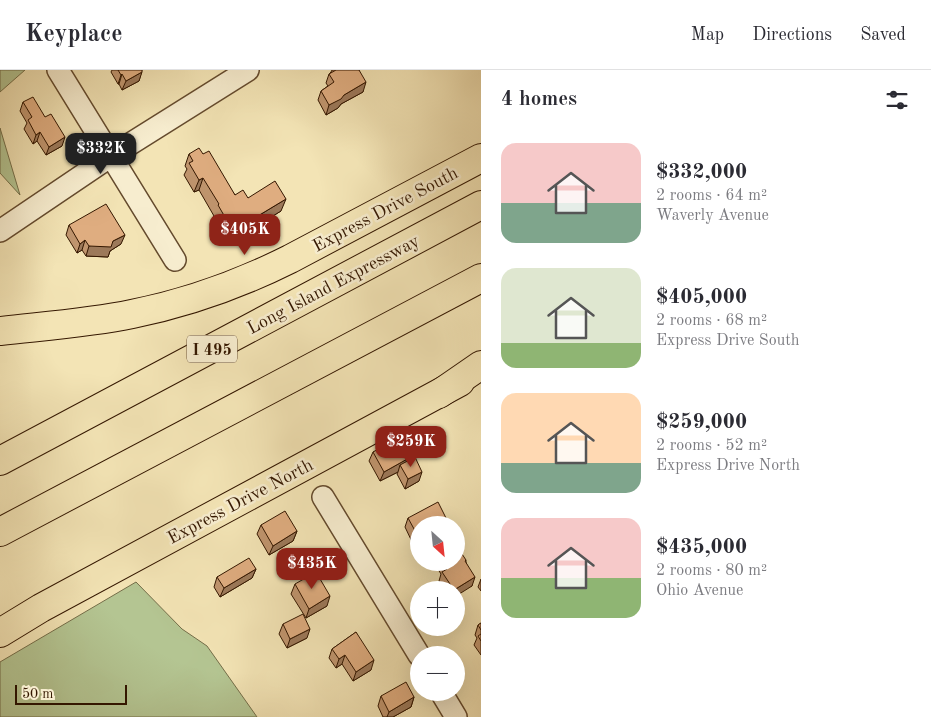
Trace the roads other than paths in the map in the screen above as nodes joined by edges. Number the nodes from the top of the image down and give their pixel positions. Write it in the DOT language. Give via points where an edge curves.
graph roads {
  1 [pos="58,70"];
  2 [pos="248,70"];
  3 [pos="111,156"];
  4 [pos="481,158"];
  5 [pos="481,205"];
  6 [pos="0,231"];
  7 [pos="175,260"];
  8 [pos="481,278"];
  9 [pos="0,331"];
  10 [pos="481,365"];
  11 [pos="481,371"];
  12 [pos="439,394"];
  13 [pos="0,461"];
  14 [pos="323,497"];
  15 [pos="0,532"];
  16 [pos="0,632"];
  17 [pos="414,646"];
  18 [pos="447,701"];
  19 [pos="456,717"];
  1 -- 3 [label="street"];
  2 -- 3 [label="street"];
  3 -- 6 [label="street"];
  3 -- 7 [label="street"];
  4 -- 9 [label="main road, Express Drive South" via="265,272 213,291 134,314"];
  5 -- 13 [label="main road, Long Island Expressway / I 495"];
  8 -- 15 [label="main road"];
  10 -- 12 [label="main road"];
  11 -- 12 [label="main road, Express Drive North"];
  12 -- 16 [label="main road, Express Drive North"];
  14 -- 17 [label="street"];
  18 -- 19 [label="street"];
}
